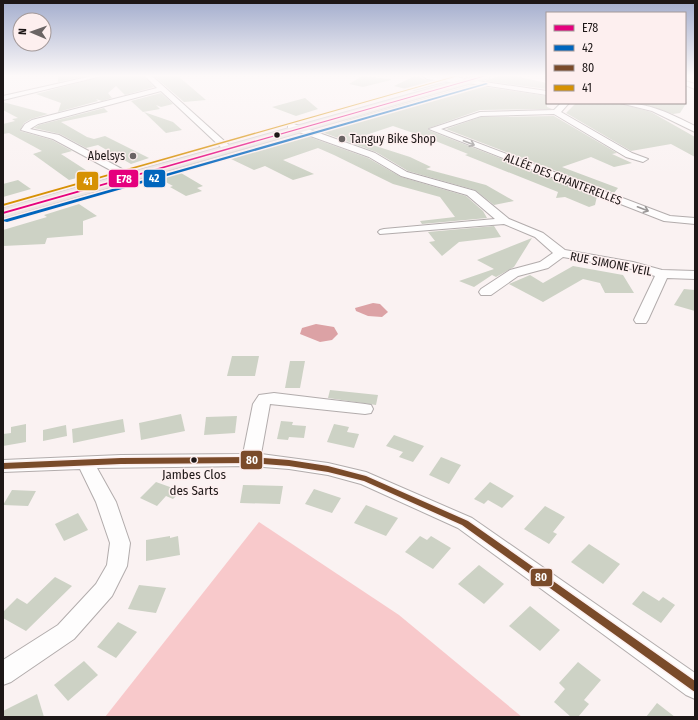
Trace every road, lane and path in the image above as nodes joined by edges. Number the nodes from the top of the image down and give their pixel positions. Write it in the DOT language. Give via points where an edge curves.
graph roads {
  1 [pos="82,110"];
  2 [pos="184,110"];
  3 [pos="358,110"];
  4 [pos="558,110"];
  5 [pos="655,110"];
  6 [pos="556,112"];
  7 [pos="295,128"];
  8 [pos="695,129"];
  9 [pos="226,147"];
  10 [pos="643,159"];
  11 [pos="127,175"];
  12 [pos="3,207"];
  13 [pos="3,213"];
  14 [pos="505,221"];
  15 [pos="695,221"];
  16 [pos="384,232"];
  17 [pos="561,253"];
  18 [pos="662,274"];
  19 [pos="695,276"];
  20 [pos="486,292"];
  21 [pos="641,320"];
  22 [pos="365,409"];
  23 [pos="251,460"];
  24 [pos="85,462"];
  25 [pos="3,466"];
  26 [pos="3,674"];
  27 [pos="695,686"];
  1 -- 11 [label="street" via="35,122 25,130 56,137"];
  2 -- 9 [label="street"];
  3 -- 7 [label="main road"];
  4 -- 6 [label="street"];
  5 -- 8 [label="street"];
  6 -- 10 [label="street" via="629,155"];
  6 -- 15 [label="street, ALLÉE DES CHANTERELLES, one-way" via="480,114 433,129 661,216"];
  7 -- 9 [label="main road"];
  7 -- 14 [label="street, RUE SIMONE VEIL" via="372,155 404,174 471,193"];
  9 -- 11 [label="main road"];
  11 -- 12 [label="main road"];
  11 -- 13 [label="main road"];
  14 -- 16 [label="street"];
  14 -- 17 [label="street, RUE SIMONE VEIL" via="539,235"];
  17 -- 18 [label="street, RUE SIMONE VEIL"];
  17 -- 20 [label="street" via="544,265 514,273"];
  18 -- 19 [label="street, RUE SIMONE VEIL"];
  18 -- 21 [label="street"];
  22 -- 23 [label="street" via="265,398 261,404"];
  23 -- 24 [label="street"];
  23 -- 27 [label="street" via="328,469 366,479 465,523"];
  24 -- 25 [label="street"];
  24 -- 26 [label="street" via="106,502 120,543 117,566 104,590 66,632"];
}
